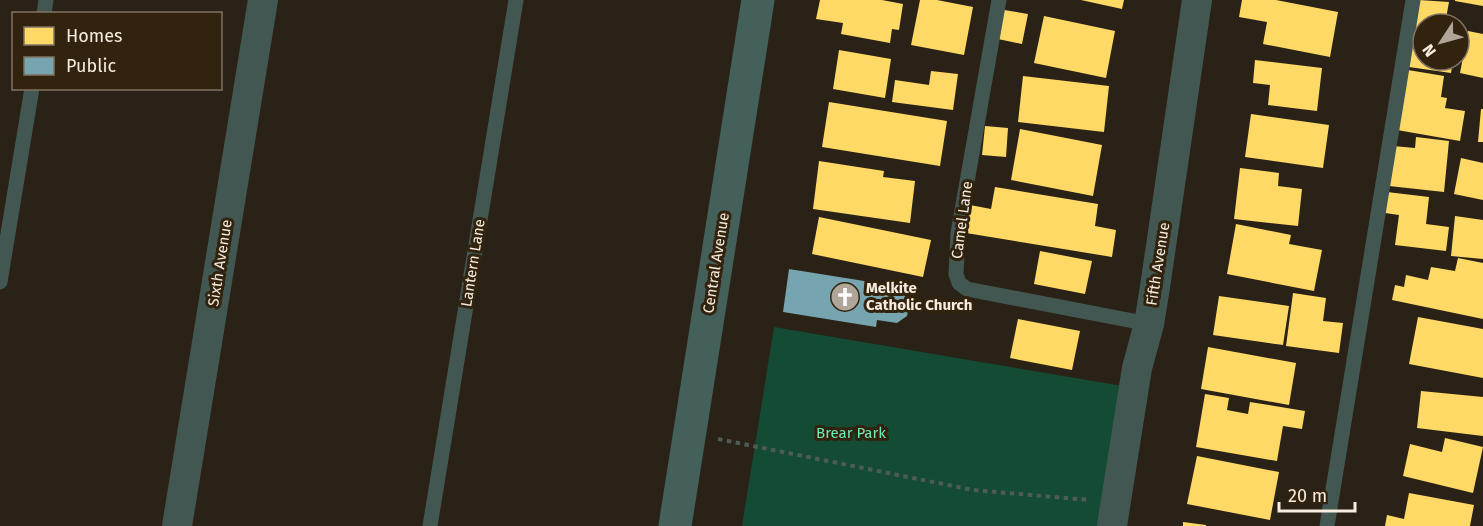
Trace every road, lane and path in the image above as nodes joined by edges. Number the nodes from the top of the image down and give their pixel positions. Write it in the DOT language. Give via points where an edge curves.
graph roads {
  1 [pos="263,0"];
  2 [pos="516,0"];
  3 [pos="758,0"];
  4 [pos="999,0"];
  5 [pos="1197,0"];
  6 [pos="1413,0"];
  7 [pos="32,90"];
  8 [pos="0,282"];
  9 [pos="1149,324"];
  10 [pos="689,433"];
  11 [pos="1114,514"];
  12 [pos="177,526"];
  13 [pos="430,526"];
  14 [pos="675,526"];
  15 [pos="1327,526"];
  1 -- 12 [label="street, Sixth Avenue"];
  2 -- 13 [label="lane, Lantern Lane"];
  3 -- 10 [label="main road, Central Avenue"];
  4 -- 9 [label="lane, Camel Lane" via="958,233 959,283 968,289"];
  5 -- 9 [label="street, Fifth Avenue"];
  6 -- 15 [label="lane"];
  7 -- 8 [label="lane"];
  9 -- 11 [label="street, Fifth Avenue" via="1137,368"];
  10 -- 11 [label="path"];
  10 -- 14 [label="main road, Central Avenue"];
}
